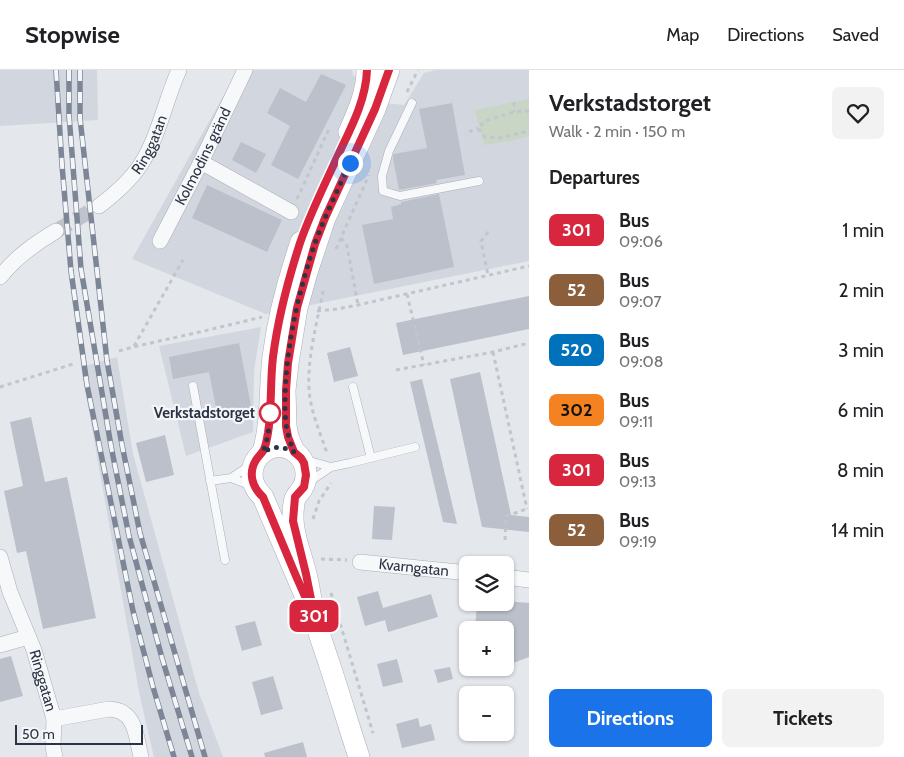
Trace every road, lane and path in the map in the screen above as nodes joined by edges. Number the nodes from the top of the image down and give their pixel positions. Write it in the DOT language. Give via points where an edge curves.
graph roads {
  1 [pos="179,70"];
  2 [pos="245,70"];
  3 [pos="367,70"];
  4 [pos="389,70"];
  5 [pos="418,70"];
  6 [pos="405,95"];
  7 [pos="514,102"];
  8 [pos="412,103"];
  9 [pos="529,110"];
  10 [pos="514,112"];
  11 [pos="331,125"];
  12 [pos="478,128"];
  13 [pos="529,131"];
  14 [pos="469,132"];
  15 [pos="517,135"];
  16 [pos="514,140"];
  17 [pos="201,162"];
  18 [pos="371,170"];
  19 [pos="479,181"];
  20 [pos="99,206"];
  21 [pos="291,212"];
  22 [pos="56,231"];
  23 [pos="488,232"];
  24 [pos="341,238"];
  25 [pos="160,241"];
  26 [pos="335,253"];
  27 [pos="184,260"];
  28 [pos="529,266"];
  29 [pos="488,275"];
  30 [pos="0,277"];
  31 [pos="325,284"];
  32 [pos="407,294"];
  33 [pos="358,305"];
  34 [pos="319,311"];
  35 [pos="266,316"];
  36 [pos="529,344"];
  37 [pos="133,347"];
  38 [pos="119,351"];
  39 [pos="492,352"];
  40 [pos="73,364"];
  41 [pos="424,365"];
  42 [pos="396,370"];
  43 [pos="0,386"];
  44 [pos="192,386"];
  45 [pos="353,386"];
  46 [pos="415,447"];
  47 [pos="298,455"];
  48 [pos="259,457"];
  49 [pos="371,458"];
  50 [pos="331,467"];
  51 [pos="231,478"];
  52 [pos="210,482"];
  53 [pos="259,492"];
  54 [pos="299,492"];
  55 [pos="528,509"];
  56 [pos="313,524"];
  57 [pos="505,540"];
  58 [pos="318,552"];
  59 [pos="0,557"];
  60 [pos="225,560"];
  61 [pos="360,562"];
  62 [pos="459,572"];
  63 [pos="514,578"];
  64 [pos="529,580"];
  65 [pos="329,587"];
  66 [pos="315,619"];
  67 [pos="28,637"];
  68 [pos="0,645"];
  69 [pos="54,719"];
  70 [pos="375,738"];
  71 [pos="55,757"];
  72 [pos="141,757"];
  73 [pos="359,757"];
  1 -- 20 [label="street, Ringgatan" via="154,139 141,164 128,181"];
  2 -- 17 [label="street, Kolmodins gränd"];
  3 -- 48 [label="main road" via="359,109 301,241 282,305 273,360 268,436"];
  4 -- 47 [label="main road" via="375,109 325,218 297,308 288,363 286,426"];
  5 -- 6 [label="path"];
  7 -- 10 [label="path"];
  8 -- 19 [label="lane" via="389,151 382,176 383,191 400,196"];
  9 -- 10 [label="path"];
  10 -- 12 [label="path" via="485,121"];
  11 -- 21 [label="path"];
  12 -- 14 [label="path"];
  12 -- 15 [label="path" via="485,137"];
  13 -- 15 [label="path"];
  15 -- 16 [label="path"];
  17 -- 21 [label="street"];
  17 -- 25 [label="street, Kolmodins gränd"];
  18 -- 24 [label="path"];
  22 -- 30 [label="street" via="18,256"];
  23 -- 29 [label="path" via="481,241"];
  24 -- 26 [label="path"];
  24 -- 33 [label="path" via="347,246"];
  27 -- 37 [label="path"];
  28 -- 29 [label="path"];
  29 -- 32 [label="path"];
  31 -- 34 [label="path"];
  32 -- 33 [label="path"];
  32 -- 41 [label="path"];
  33 -- 34 [label="path"];
  34 -- 50 [label="path" via="309,378 310,396"];
  35 -- 37 [label="path"];
  36 -- 39 [label="path"];
  37 -- 38 [label="path"];
  39 -- 41 [label="path"];
  39 -- 55 [label="path"];
  40 -- 43 [label="path"];
  41 -- 42 [label="path"];
  44 -- 52 [label="lane"];
  45 -- 49 [label="lane"];
  46 -- 49 [label="lane"];
  47 -- 48 [label="main road" via="279,447"];
  47 -- 50 [label="lane"];
  47 -- 54 [label="main road" via="306,469"];
  48 -- 51 [label="lane"];
  48 -- 53 [label="main road" via="252,475"];
  49 -- 50 [label="lane"];
  50 -- 54 [label="lane"];
  50 -- 56 [label="path" via="334,478 319,501"];
  51 -- 52 [label="lane"];
  51 -- 53 [label="lane"];
  52 -- 60 [label="lane"];
  53 -- 54 [label="main road" via="276,502 289,500"];
  53 -- 66 [label="main road"];
  54 -- 66 [label="main road" via="293,521"];
  55 -- 57 [label="path" via="506,516"];
  58 -- 61 [label="path" via="320,559"];
  59 -- 67 [label="street, Ringgatan"];
  61 -- 62 [label="street, Kvarngatan"];
  63 -- 64 [label="street"];
  65 -- 70 [label="path"];
  66 -- 73 [label="main road"];
  67 -- 68 [label="street"];
  67 -- 69 [label="street, Ringgatan"];
  69 -- 71 [label="street"];
  69 -- 72 [label="street, Ringgatan" via="109,709 124,713 134,727"];
}
